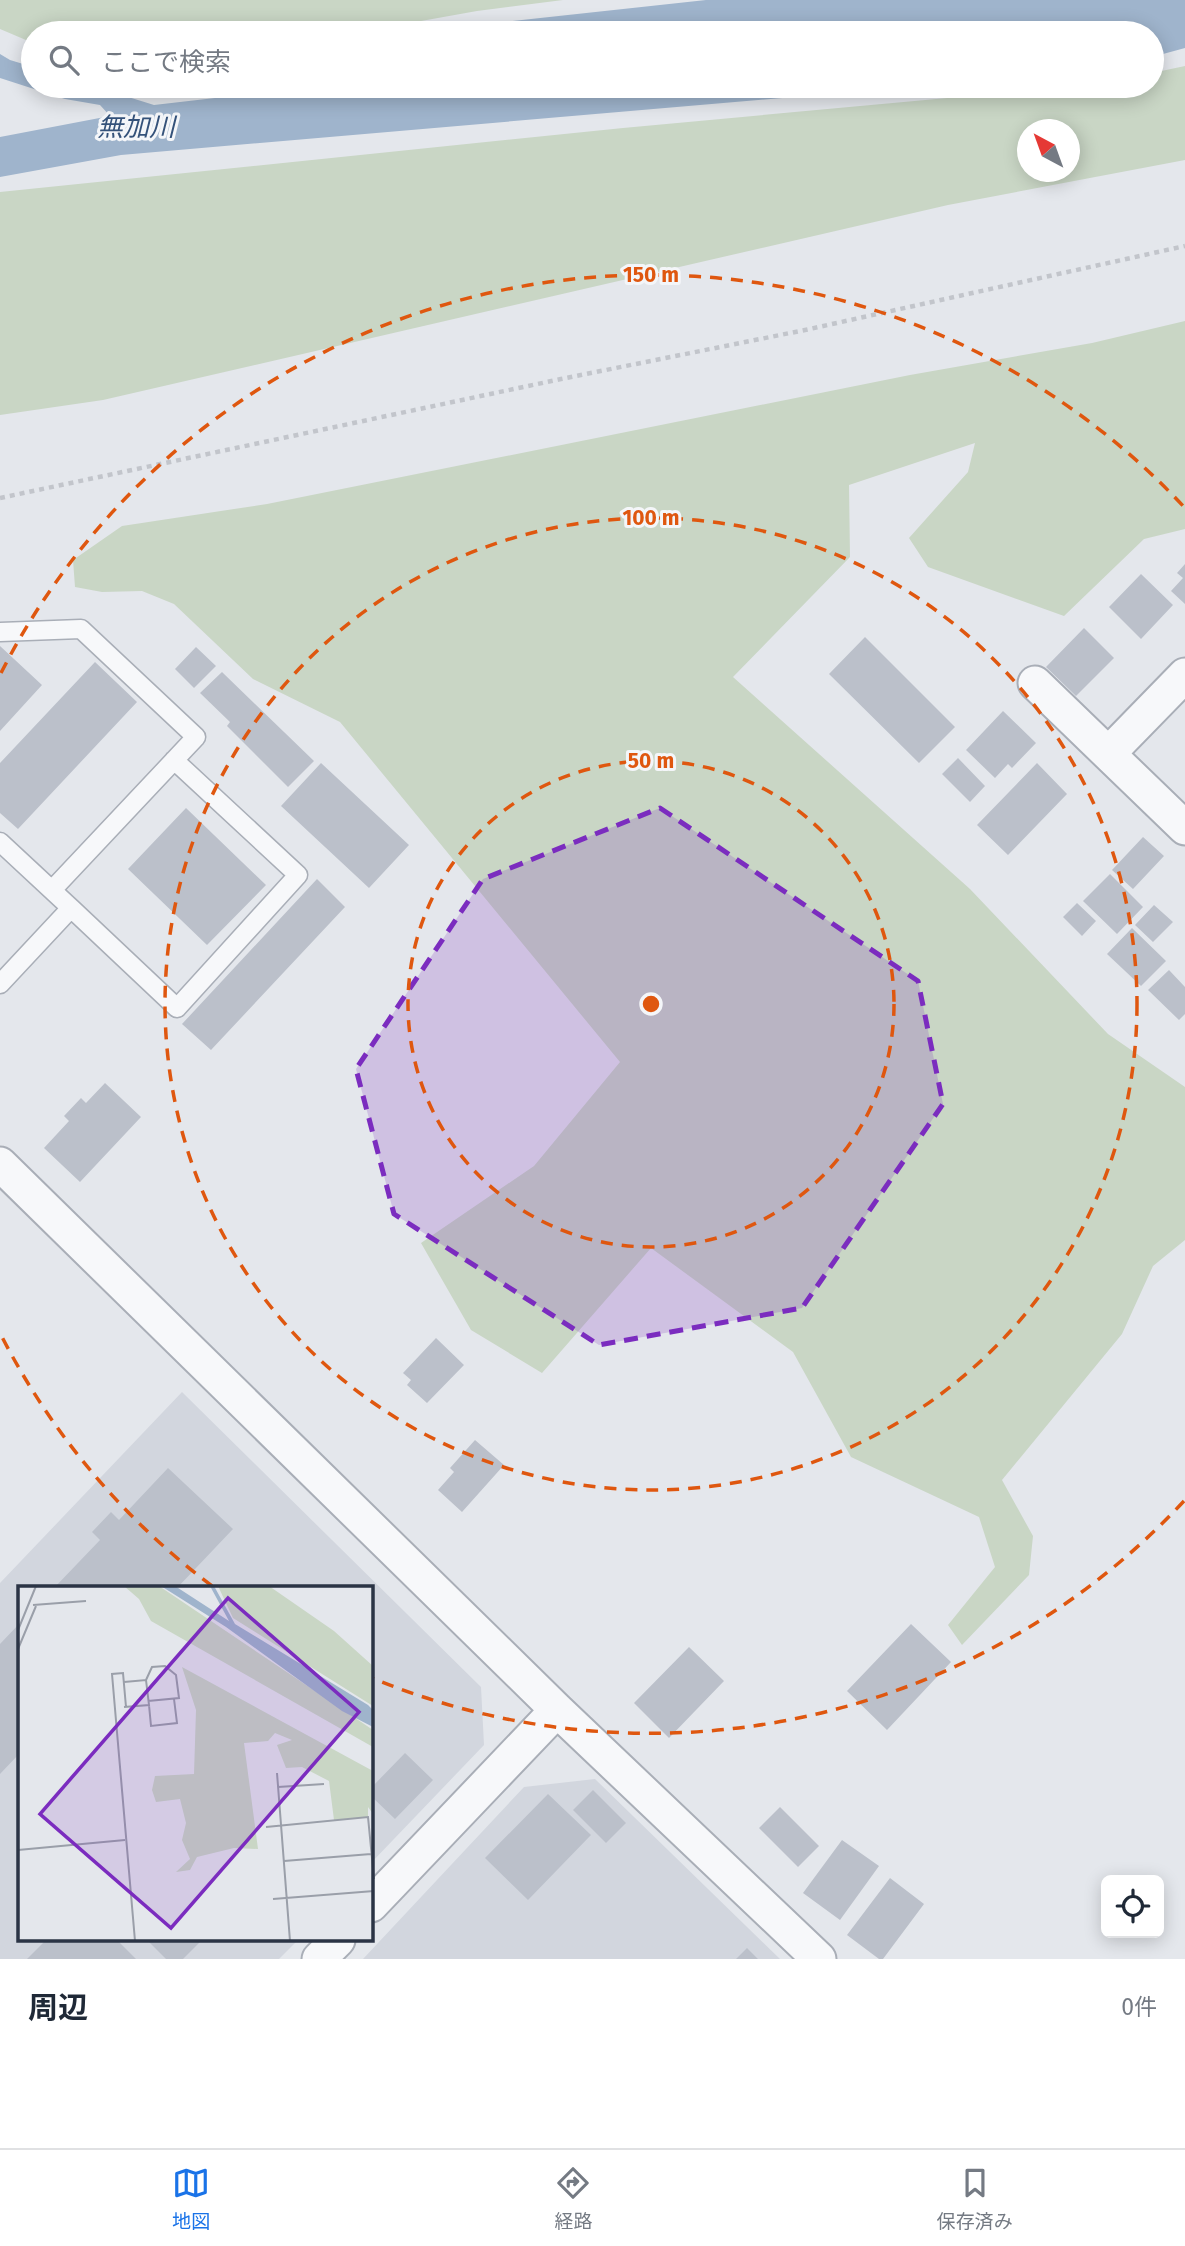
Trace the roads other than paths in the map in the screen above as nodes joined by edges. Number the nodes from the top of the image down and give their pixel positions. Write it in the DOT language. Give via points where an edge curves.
graph roads {
  1 [pos="0,632"];
  2 [pos="1185,674"];
  3 [pos="1035,682"];
  4 [pos="1109,753"];
  5 [pos="174,761"];
  6 [pos="1185,828"];
  7 [pos="0,842"];
  8 [pos="52,890"];
  9 [pos="71,908"];
  10 [pos="0,984"];
  11 [pos="0,1164"];
  12 [pos="557,1710"];
  13 [pos="373,1903"];
  14 [pos="337,1941"];
  15 [pos="319,1959"];
  16 [pos="819,1959"];
  1 -- 5 [label="lane" via="81,629 196,737"];
  2 -- 4 [label="street"];
  3 -- 4 [label="street"];
  4 -- 6 [label="street"];
  5 -- 8 [label="lane"];
  5 -- 9 [label="lane" via="298,874 177,1008"];
  7 -- 8 [label="lane"];
  8 -- 9 [label="lane"];
  9 -- 10 [label="lane"];
  11 -- 12 [label="street"];
  12 -- 13 [label="street"];
  12 -- 16 [label="street"];
  14 -- 15 [label="street"];
}
